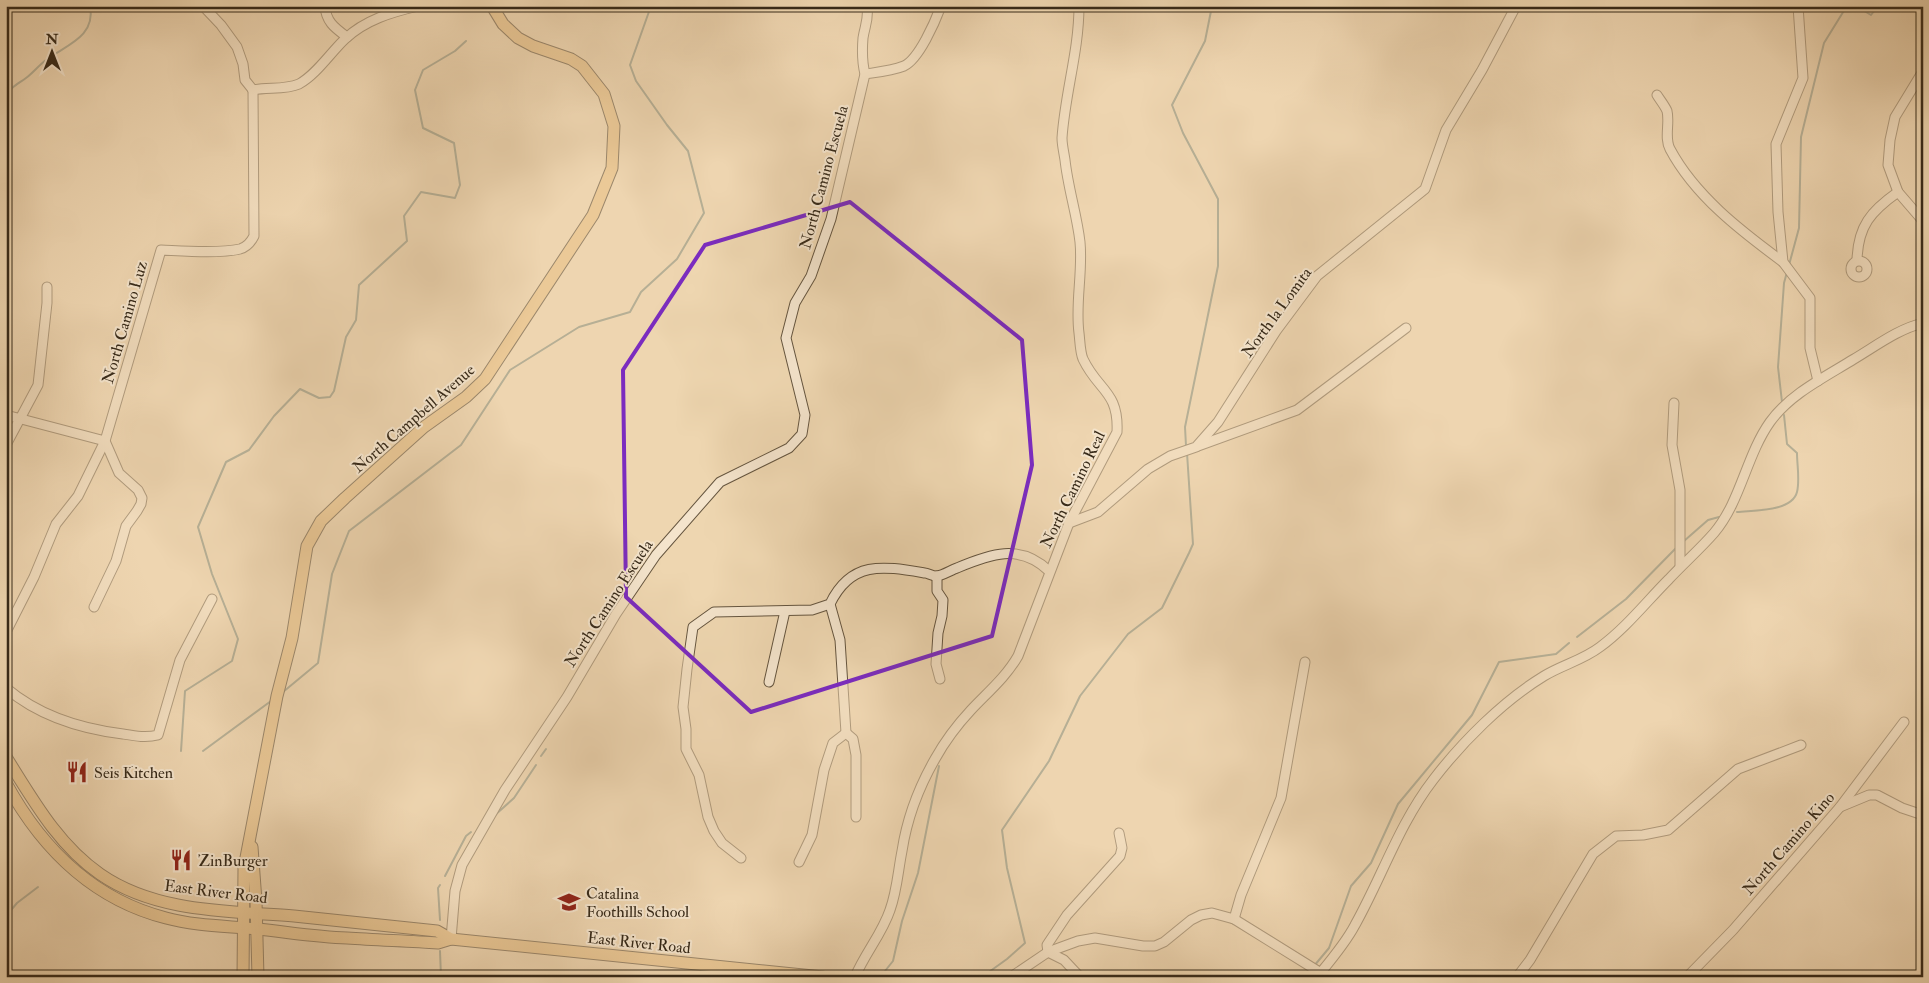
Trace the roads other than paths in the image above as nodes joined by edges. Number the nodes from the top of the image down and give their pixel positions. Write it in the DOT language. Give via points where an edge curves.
graph roads {
  1 [pos="203,6"];
  2 [pos="325,6"];
  3 [pos="418,6"];
  4 [pos="492,6"];
  5 [pos="867,6"];
  6 [pos="941,6"];
  7 [pos="1079,6"];
  8 [pos="1516,6"];
  9 [pos="1798,6"];
  10 [pos="347,37"];
  11 [pos="1923,71"];
  12 [pos="865,74"];
  13 [pos="254,90"];
  14 [pos="1657,95"];
  15 [pos="1898,192"];
  16 [pos="1923,221"];
  17 [pos="1857,260"];
  18 [pos="1783,262"];
  19 [pos="47,287"];
  20 [pos="1923,323"];
  21 [pos="1406,328"];
  22 [pos="1818,381"];
  23 [pos="1674,404"];
  24 [pos="6,415"];
  25 [pos="21,420"];
  26 [pos="105,442"];
  27 [pos="6,445"];
  28 [pos="1196,447"];
  29 [pos="1069,523"];
  30 [pos="1680,567"];
  31 [pos="1049,571"];
  32 [pos="937,576"];
  33 [pos="212,599"];
  34 [pos="830,604"];
  35 [pos="94,607"];
  36 [pos="785,611"];
  37 [pos="6,632"];
  38 [pos="1305,662"];
  39 [pos="940,679"];
  40 [pos="769,682"];
  41 [pos="6,688"];
  42 [pos="1904,722"];
  43 [pos="846,733"];
  44 [pos="1801,745"];
  45 [pos="6,757"];
  46 [pos="6,783"];
  47 [pos="1840,807"];
  48 [pos="1923,815"];
  49 [pos="856,817"];
  50 [pos="1119,833"];
  51 [pos="251,835"];
  52 [pos="741,858"];
  53 [pos="799,862"];
  54 [pos="242,913"];
  55 [pos="256,914"];
  56 [pos="1234,918"];
  57 [pos="243,928"];
  58 [pos="257,929"];
  59 [pos="451,939"];
  60 [pos="1048,952"];
  61 [pos="1319,975"];
  62 [pos="243,977"];
  63 [pos="258,977"];
  64 [pos="823,977"];
  65 [pos="855,977"];
  66 [pos="1011,977"];
  67 [pos="1080,977"];
  68 [pos="1517,977"];
  69 [pos="1686,977"];
  1 -- 13 [label="street" via="237,47 245,80"];
  2 -- 10 [label="street" via="329,22"];
  3 -- 10 [label="street" via="372,21"];
  4 -- 51 [label="main road, North Campbell Avenue" via="503,24 518,38 577,62 604,94 614,126 612,168 593,215 485,379 418,433 322,521 307,546 292,638 276,699"];
  5 -- 12 [label="street, North Camino Escuela" via="862,62"];
  6 -- 12 [label="street" via="922,46 906,65 887,72"];
  7 -- 29 [label="street, North Camino Real" via="1077,44 1062,140 1080,242 1082,267 1078,331 1083,358 1115,404 1118,420 1117,432"];
  8 -- 28 [label="street, North la Lomita" via="1446,130 1425,189 1317,276 1276,331 1218,422"];
  9 -- 18 [label="street" via="1803,78 1776,144"];
  10 -- 13 [label="street" via="302,82 286,88"];
  11 -- 15 [label="street" via="1895,117 1890,140 1888,164"];
  12 -- 59 [label="street, North Camino Escuela" via="831,219 811,276 788,324 786,338 805,415 802,434 790,448 720,482 656,555 505,790 462,865 455,892"];
  13 -- 26 [label="street, North Camino Luz" via="254,236 240,249 161,250"];
  14 -- 18 [label="street" via="1667,112 1668,147 1683,171 1718,209"];
  15 -- 16 [label="street"];
  15 -- 17 [label="street" via="1881,204 1865,224"];
  18 -- 22 [label="street" via="1810,298 1810,348"];
  19 -- 25 [label="street" via="38,385"];
  20 -- 22 [label="street" via="1889,337"];
  21 -- 28 [label="street" via="1297,410"];
  22 -- 30 [label="street" via="1790,401 1770,422 1725,518"];
  23 -- 30 [label="street" via="1672,445 1680,490"];
  24 -- 25 [label="street"];
  25 -- 26 [label="street"];
  25 -- 27 [label="street"];
  26 -- 35 [label="street" via="119,473 142,498 126,526 113,567"];
  26 -- 37 [label="street, North Camino Luz" via="78,496 56,524"];
  28 -- 29 [label="street, North la Lomita" via="1170,456 1148,469 1098,512"];
  29 -- 31 [label="street, North Camino Real"];
  30 -- 61 [label="street" via="1613,637 1524,689 1456,752 1415,804 1354,927"];
  31 -- 32 [label="street" via="1026,556 999,554"];
  31 -- 65 [label="street, North Camino Real" via="1010,670 946,739 923,782 910,816 891,909"];
  32 -- 34 [label="street" via="868,569 857,572 846,581 835,592"];
  32 -- 39 [label="street" via="937,591 942,600 936,664"];
  33 -- 41 [label="street" via="180,660 158,735 148,737 76,725 32,705"];
  34 -- 36 [label="street" via="812,610"];
  34 -- 43 [label="street" via="840,640"];
  36 -- 40 [label="street"];
  36 -- 52 [label="street" via="714,612 693,627 683,707 686,749 699,775 708,817 722,843"];
  38 -- 56 [label="street" via="1281,798"];
  42 -- 47 [label="street, North Camino Kino"];
  43 -- 49 [label="street" via="853,739 856,754"];
  43 -- 53 [label="street" via="833,743 824,770 812,836"];
  44 -- 68 [label="street" via="1738,769 1668,830 1616,836 1593,854"];
  45 -- 54 [label="main road, East River Road" via="55,832 101,875 156,900"];
  46 -- 57 [label="main road, East River Road" via="48,844 97,889 126,904 167,918"];
  47 -- 48 [label="street" via="1868,795 1877,795"];
  47 -- 69 [label="street, North Camino Kino" via="1733,930"];
  50 -- 60 [label="street" via="1120,856 1067,915 1047,944"];
  51 -- 54 [label="main road, North Campbell Avenue" via="244,868"];
  51 -- 55 [label="main road, North Campbell Avenue"];
  54 -- 55 [label="main road, East River Road"];
  54 -- 57 [label="main road, North Campbell Avenue"];
  55 -- 58 [label="main road, North Campbell Avenue"];
  55 -- 59 [label="main road, East River Road" via="437,931"];
  56 -- 60 [label="street" via="1212,913 1201,915 1155,946 1094,938"];
  56 -- 61 [label="street"];
  57 -- 58 [label="main road, East River Road"];
  57 -- 62 [label="main road, North Campbell Avenue"];
  58 -- 59 [label="main road, East River Road" via="438,943"];
  58 -- 63 [label="main road, North Campbell Avenue"];
  59 -- 64 [label="main road, East River Road"];
  60 -- 66 [label="street"];
  60 -- 67 [label="street" via="1064,960"];
}
